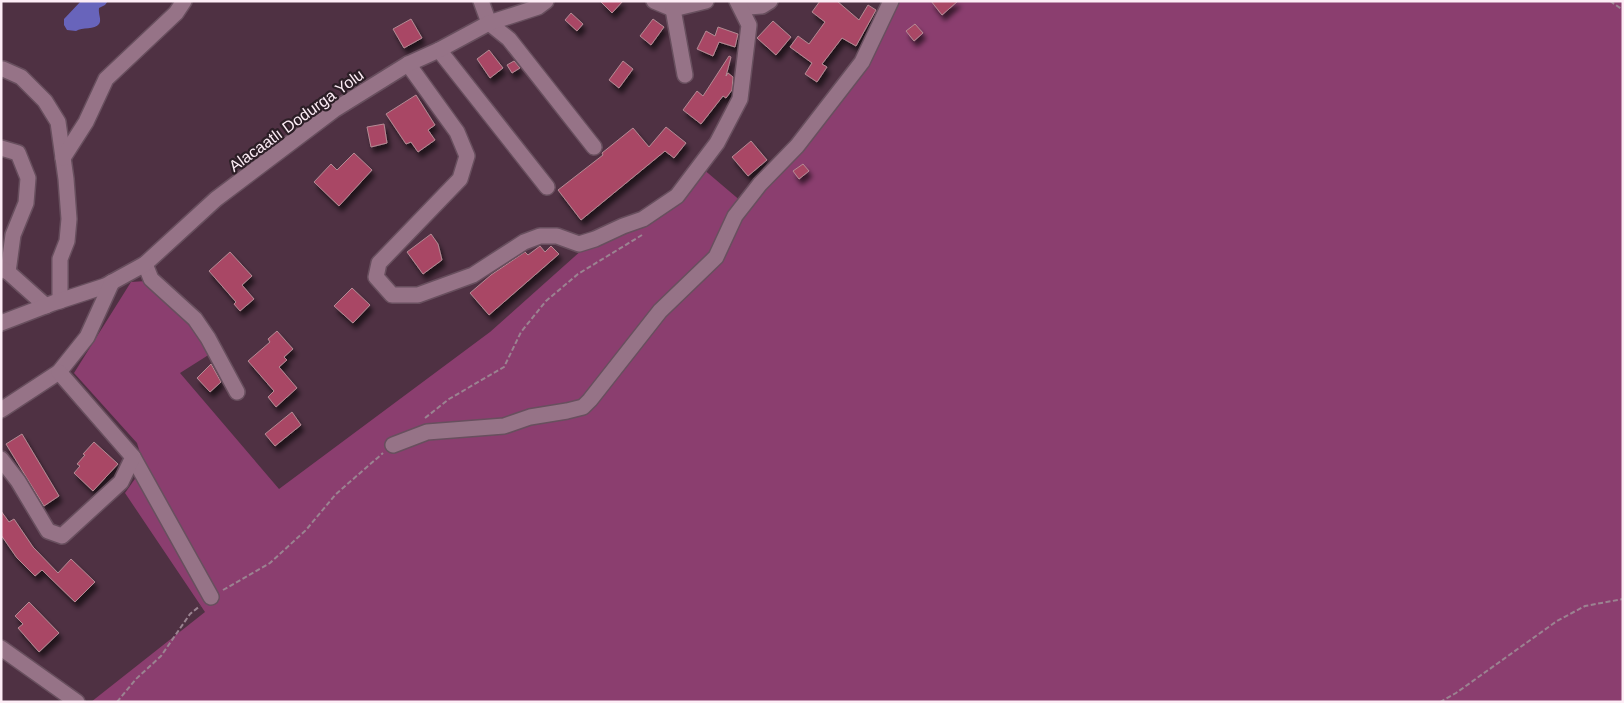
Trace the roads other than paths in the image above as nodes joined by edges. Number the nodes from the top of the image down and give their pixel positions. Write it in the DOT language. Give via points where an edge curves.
graph roads {
  1 [pos="184,1"];
  2 [pos="481,1"];
  3 [pos="546,1"];
  4 [pos="654,1"];
  5 [pos="706,1"];
  6 [pos="737,1"];
  7 [pos="741,1"];
  8 [pos="770,1"];
  9 [pos="891,1"];
  10 [pos="673,9"];
  11 [pos="489,23"];
  12 [pos="439,50"];
  13 [pos="408,64"];
  14 [pos="3,69"];
  15 [pos="685,75"];
  16 [pos="1,148"];
  17 [pos="594,148"];
  18 [pos="63,158"];
  19 [pos="547,187"];
  20 [pos="145,264"];
  21 [pos="4,270"];
  22 [pos="112,282"];
  23 [pos="53,303"];
  24 [pos="1,323"];
  25 [pos="59,372"];
  26 [pos="237,392"];
  27 [pos="1,410"];
  28 [pos="393,445"];
  29 [pos="133,457"];
  30 [pos="1,459"];
  31 [pos="211,597"];
  32 [pos="1,648"];
  33 [pos="77,702"];
  1 -- 18 [label="street" via="176,13 106,78 86,122"];
  2 -- 11 [label="street"];
  3 -- 11 [label="street, Alacaatlı Dodurga Yolu"];
  4 -- 10 [label="street"];
  5 -- 10 [label="street"];
  6 -- 13 [label="street" via="749,25 740,99 717,143 677,196 643,219 595,239 579,244 557,236 540,236 524,242 473,275 418,295 392,295 376,278 379,263 460,179 467,156 457,132"];
  7 -- 8 [label="street" via="748,7 762,6"];
  9 -- 28 [label="street" via="862,62 796,146 735,216 716,257 660,310 590,400 567,412 530,417 504,426 426,432"];
  10 -- 15 [label="street"];
  11 -- 12 [label="street, Alacaatlı Dodurga Yolu"];
  11 -- 17 [label="street" via="509,39"];
  12 -- 13 [label="street, Alacaatlı Dodurga Yolu"];
  12 -- 19 [label="street"];
  13 -- 20 [label="street, Alacaatlı Dodurga Yolu" via="334,110 216,199"];
  14 -- 18 [label="street" via="21,76 45,101 58,122"];
  16 -- 21 [label="street" via="18,152 28,178 26,203"];
  18 -- 23 [label="street" via="69,219"];
  20 -- 22 [label="street, Alacaatlı Dodurga Yolu"];
  20 -- 26 [label="street" via="151,279 195,319"];
  21 -- 23 [label="street"];
  22 -- 23 [label="street, Alacaatlı Dodurga Yolu"];
  22 -- 25 [label="street" via="87,337"];
  23 -- 24 [label="street, Alacaatlı Dodurga Yolu"];
  25 -- 27 [label="street"];
  25 -- 29 [label="street"];
  29 -- 30 [label="street" via="121,482 62,536 48,531"];
  29 -- 31 [label="street"];
  32 -- 33 [label="street"];
}
